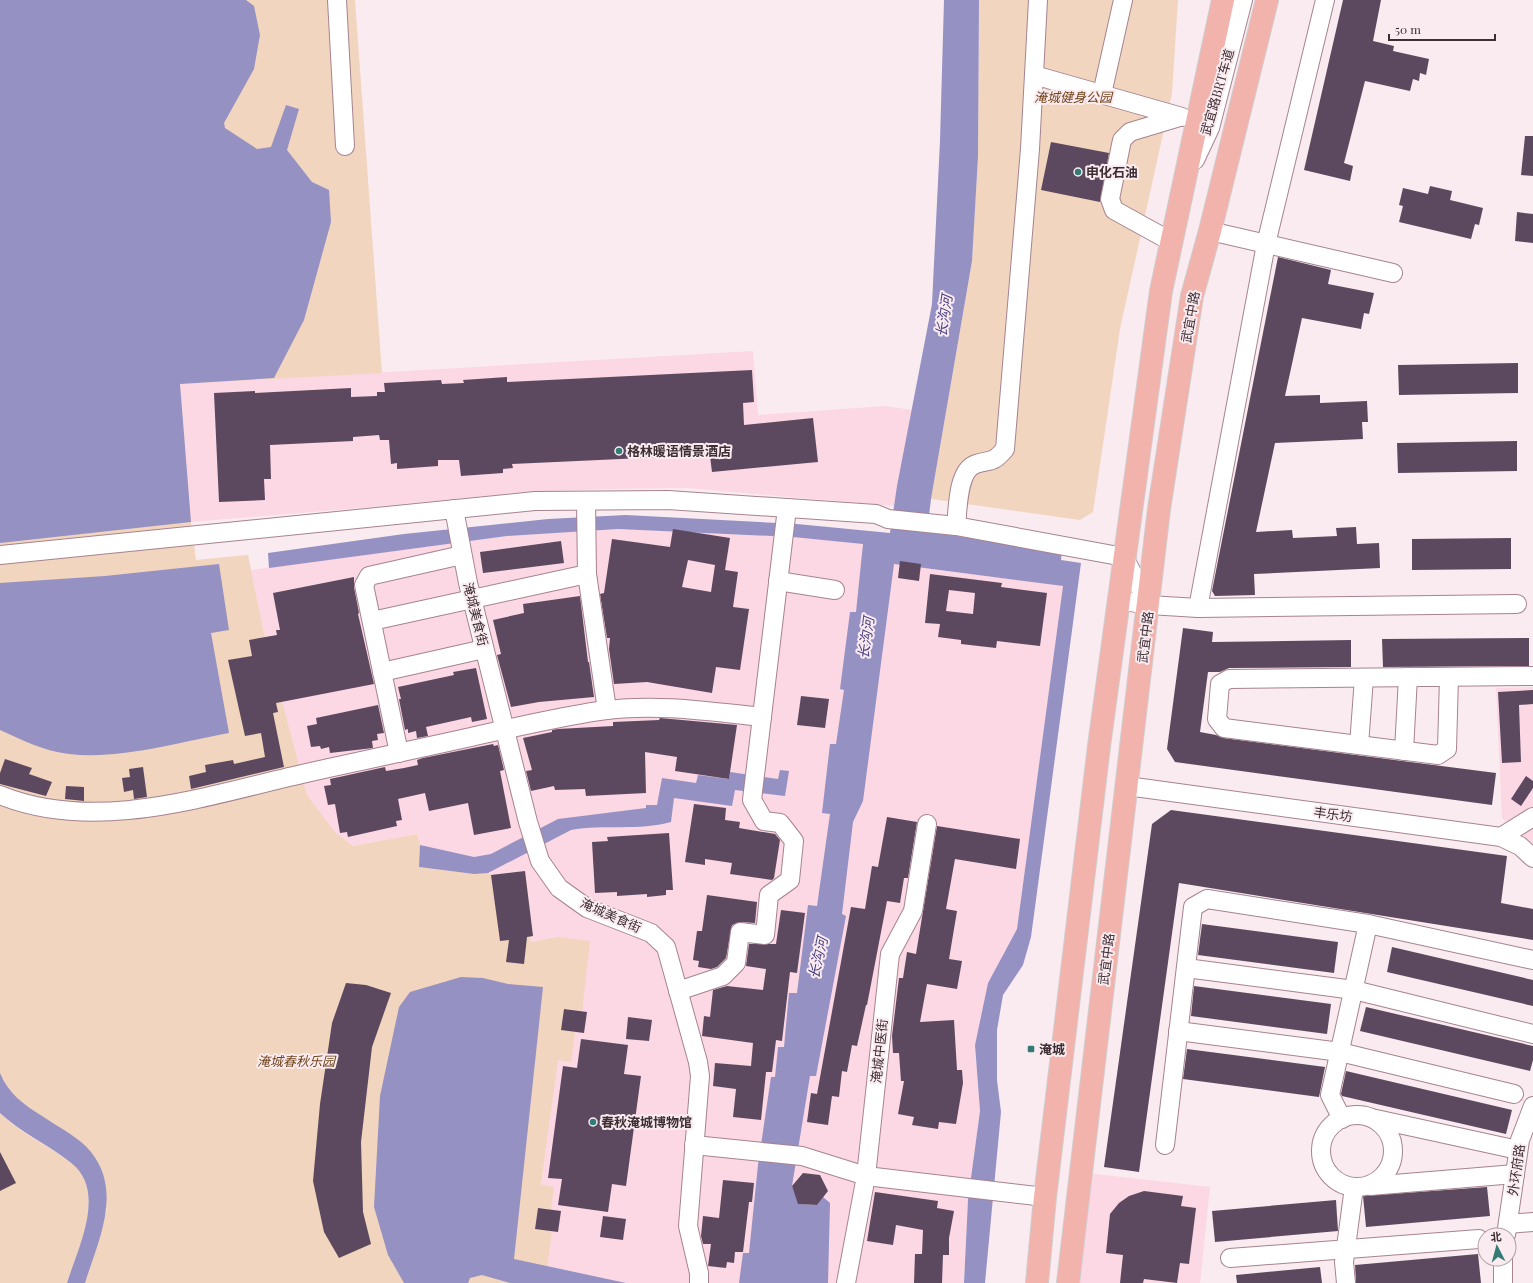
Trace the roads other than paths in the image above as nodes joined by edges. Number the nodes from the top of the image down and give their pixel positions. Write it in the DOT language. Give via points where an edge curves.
graph roads {
  1 [pos="337,0"];
  2 [pos="1038,0"];
  3 [pos="1123,0"];
  4 [pos="1223,0"];
  5 [pos="1242,0"];
  6 [pos="1267,0"];
  7 [pos="1325,0"];
  8 [pos="1034,75"];
  9 [pos="1102,94"];
  10 [pos="1189,119"];
  11 [pos="346,146"];
  12 [pos="1185,182"];
  13 [pos="1210,231"];
  14 [pos="1172,242"];
  15 [pos="1266,244"];
  16 [pos="1393,273"];
  17 [pos="586,501"];
  18 [pos="787,508"];
  19 [pos="454,509"];
  20 [pos="956,526"];
  21 [pos="0,555"];
  22 [pos="462,555"];
  23 [pos="1124,557"];
  24 [pos="587,574"];
  25 [pos="778,581"];
  26 [pos="835,590"];
  27 [pos="472,599"];
  28 [pos="1118,600"];
  29 [pos="1517,604"];
  30 [pos="1149,605"];
  31 [pos="1198,608"];
  32 [pos="372,621"];
  33 [pos="484,648"];
  34 [pos="382,672"];
  35 [pos="1533,676"];
  36 [pos="1449,677"];
  37 [pos="1364,678"];
  38 [pos="1408,678"];
  39 [pos="607,710"];
  40 [pos="762,717"];
  41 [pos="505,730"];
  42 [pos="1359,745"];
  43 [pos="1404,751"];
  44 [pos="399,753"];
  45 [pos="1127,786"];
  46 [pos="0,795"];
  47 [pos="1533,818"];
  48 [pos="927,824"];
  49 [pos="1500,837"];
  50 [pos="1533,858"];
  51 [pos="1368,924"];
  52 [pos="1533,960"];
  53 [pos="1186,968"];
  54 [pos="1354,990"];
  55 [pos="678,991"];
  56 [pos="1178,1030"];
  57 [pos="1533,1034"];
  58 [pos="1340,1052"];
  59 [pos="1514,1094"];
  60 [pos="1533,1106"];
  61 [pos="1342,1119"];
  62 [pos="1376,1120"];
  63 [pos="694,1144"];
  64 [pos="1165,1145"];
  65 [pos="1518,1150"];
  66 [pos="1515,1174"];
  67 [pos="866,1176"];
  68 [pos="1359,1186"];
  69 [pos="1045,1197"];
  70 [pos="1533,1222"];
  71 [pos="1507,1227"];
  72 [pos="1514,1227"];
  73 [pos="1477,1239"];
  74 [pos="1345,1249"];
  75 [pos="1230,1258"];
  76 [pos="1503,1267"];
  77 [pos="699,1283"];
  78 [pos="846,1283"];
  79 [pos="1037,1283"];
  80 [pos="1068,1283"];
  81 [pos="1346,1283"];
  82 [pos="1503,1283"];
  1 -- 11 [label="street"];
  2 -- 8 [label="street"];
  3 -- 9 [label="street"];
  4 -- 10 [label="main road"];
  5 -- 12 [label="street, 武宜路BRT车道" via="1210,128"];
  6 -- 13 [label="main road, 武宜中路"];
  7 -- 15 [label="street"];
  8 -- 9 [label="street"];
  8 -- 20 [label="street" via="1030,150 1004,449 995,460 974,464 962,478"];
  9 -- 10 [label="street"];
  10 -- 12 [label="main road"];
  10 -- 14 [label="street" via="1130,132 1122,140 1110,198 1114,210"];
  12 -- 14 [label="main road"];
  13 -- 15 [label="street"];
  13 -- 30 [label="main road, 武宜中路" via="1192,296 1159,509"];
  14 -- 23 [label="main road" via="1161,291"];
  15 -- 16 [label="street"];
  15 -- 31 [label="street"];
  17 -- 18 [label="street" via="668,500"];
  17 -- 19 [label="street" via="535,501"];
  17 -- 24 [label="street"];
  18 -- 20 [label="street" via="876,514 888,519"];
  18 -- 25 [label="street"];
  19 -- 21 [label="street"];
  19 -- 22 [label="street, 淹城美食街"];
  20 -- 23 [label="street"];
  22 -- 27 [label="street, 淹城美食街"];
  22 -- 32 [label="street" via="369,576 364,585"];
  23 -- 28 [label="main road"];
  23 -- 30 [label="street"];
  24 -- 27 [label="street"];
  24 -- 39 [label="street"];
  25 -- 26 [label="street"];
  25 -- 40 [label="street"];
  27 -- 32 [label="street"];
  27 -- 33 [label="street, 淹城美食街"];
  28 -- 30 [label="street"];
  28 -- 69 [label="main road"];
  29 -- 31 [label="street"];
  30 -- 31 [label="street"];
  30 -- 45 [label="main road, 武宜中路"];
  32 -- 34 [label="street"];
  33 -- 34 [label="street"];
  33 -- 41 [label="street, 淹城美食街"];
  34 -- 44 [label="street"];
  35 -- 36 [label="street"];
  36 -- 38 [label="street"];
  36 -- 43 [label="street" via="1447,749 1438,755"];
  37 -- 38 [label="street"];
  37 -- 42 [label="street"];
  37 -- 42 [label="street" via="1229,679 1220,684 1218,719 1224,728"];
  38 -- 43 [label="street"];
  39 -- 40 [label="street" via="678,707"];
  39 -- 41 [label="street"];
  40 -- 55 [label="street" via="752,800 764,821 780,823 794,841 790,880 769,896 765,935 740,932 736,963 723,976"];
  41 -- 44 [label="street"];
  41 -- 55 [label="street, 淹城美食街" via="540,861 559,888 587,908 651,933 666,946"];
  42 -- 43 [label="street"];
  44 -- 46 [label="street" via="179,803 113,812 59,810 23,805"];
  45 -- 49 [label="street, 丰乐坊"];
  45 -- 80 [label="main road, 武宜中路"];
  47 -- 49 [label="street"];
  48 -- 67 [label="street, 淹城中医街" via="913,911 890,954"];
  49 -- 50 [label="street, 丰乐坊" via="1520,846"];
  51 -- 52 [label="street"];
  51 -- 53 [label="street" via="1207,899 1193,907"];
  51 -- 54 [label="street"];
  53 -- 54 [label="street"];
  53 -- 56 [label="street"];
  54 -- 57 [label="street"];
  54 -- 58 [label="street"];
  55 -- 63 [label="street, 淹城美食街" via="700,1076"];
  56 -- 58 [label="street"];
  56 -- 64 [label="street"];
  58 -- 59 [label="street"];
  58 -- 61 [label="street" via="1330,1095"];
  60 -- 65 [label="street, 外环府路"];
  61 -- 62 [label="street" via="1359,1114"];
  61 -- 68 [label="street" via="1327,1130 1322,1142 1324,1166 1342,1183"];
  62 -- 65 [label="street"];
  62 -- 68 [label="street" via="1388,1131 1394,1153 1385,1174 1376,1182"];
  63 -- 67 [label="street" via="802,1156"];
  63 -- 77 [label="street, 淹城美食街" via="688,1226"];
  65 -- 66 [label="street, 外环府路"];
  66 -- 68 [label="street"];
  66 -- 71 [label="street, 外环府路"];
  67 -- 69 [label="street"];
  67 -- 78 [label="street, 淹城中医街"];
  68 -- 74 [label="street"];
  69 -- 79 [label="main road"];
  70 -- 72 [label="street"];
  73 -- 74 [label="street"];
  74 -- 75 [label="street"];
  74 -- 81 [label="street"];
  76 -- 82 [label="street"];
}
